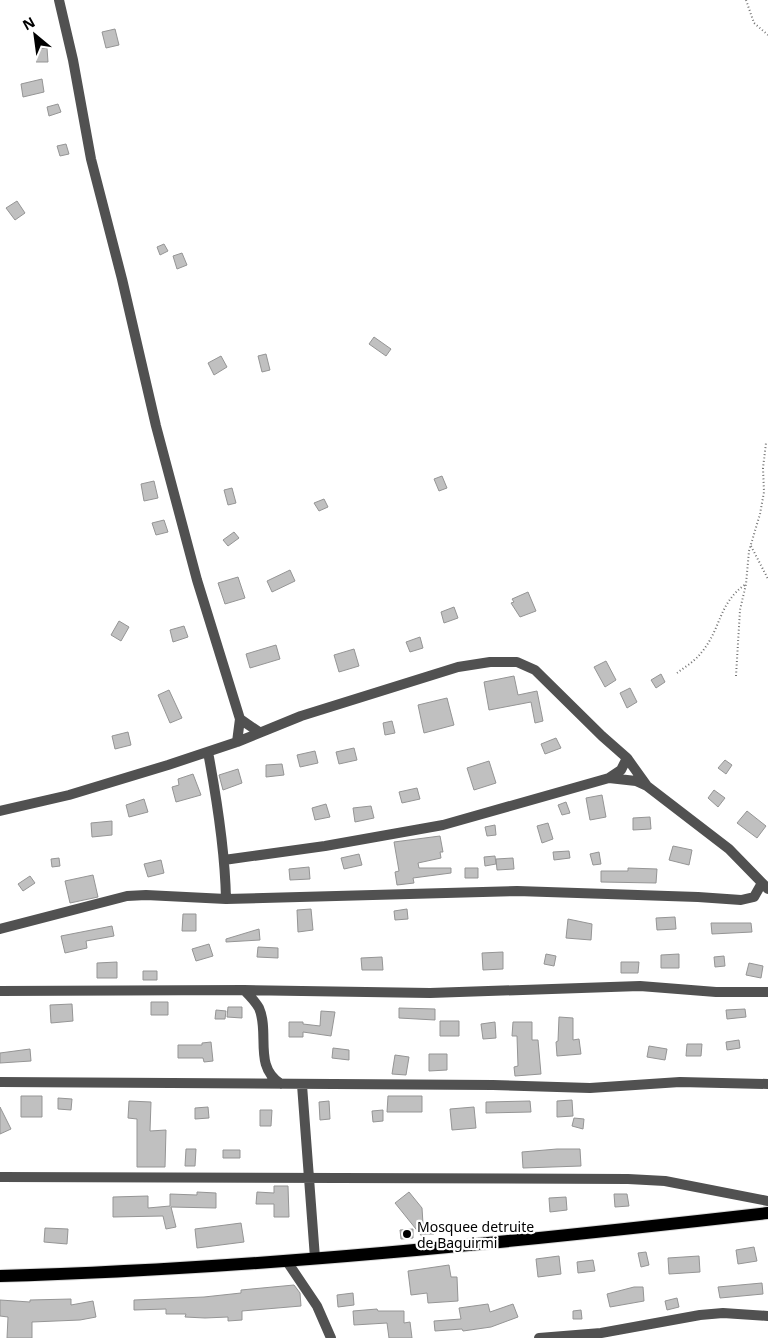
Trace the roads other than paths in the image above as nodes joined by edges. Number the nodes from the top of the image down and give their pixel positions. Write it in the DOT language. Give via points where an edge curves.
graph roads {
  1 [pos="59,0"];
  2 [pos="240,719"];
  3 [pos="259,732"];
  4 [pos="237,742"];
  5 [pos="208,752"];
  6 [pos="627,758"];
  7 [pos="609,778"];
  8 [pos="647,786"];
  9 [pos="0,812"];
  10 [pos="224,860"];
  11 [pos="765,886"];
  12 [pos="226,899"];
  13 [pos="0,929"];
  14 [pos="244,990"];
  15 [pos="0,991"];
  16 [pos="768,992"];
  17 [pos="0,1082"];
  18 [pos="282,1084"];
  19 [pos="768,1084"];
  20 [pos="302,1085"];
  21 [pos="0,1177"];
  22 [pos="308,1177"];
  23 [pos="768,1201"];
  24 [pos="768,1212"];
  25 [pos="315,1258"];
  26 [pos="286,1260"];
  27 [pos="0,1276"];
  28 [pos="768,1316"];
  29 [pos="331,1338"];
  30 [pos="539,1338"];
  1 -- 2 [label="street" via="91,159 156,426 197,580"];
  2 -- 3 [label="street"];
  2 -- 4 [label="street"];
  3 -- 4 [label="street"];
  3 -- 6 [label="street" via="367,694 458,667 517,662 535,670"];
  4 -- 5 [label="street"];
  5 -- 9 [label="street" via="69,795"];
  5 -- 10 [label="street"];
  6 -- 7 [label="street" via="621,770"];
  6 -- 8 [label="street"];
  7 -- 8 [label="street" via="636,781"];
  7 -- 10 [label="street" via="442,825"];
  8 -- 11 [label="street" via="730,849"];
  10 -- 12 [label="street"];
  11 -- 12 [label="street" via="754,897 741,900 517,891"];
  12 -- 13 [label="street" via="127,896"];
  14 -- 15 [label="street"];
  14 -- 16 [label="street" via="430,993 640,986"];
  14 -- 18 [label="street" via="259,1009 263,1051 269,1073"];
  17 -- 18 [label="street"];
  18 -- 20 [label="street"];
  19 -- 20 [label="street" via="680,1082 590,1088"];
  20 -- 22 [label="street"];
  21 -- 22 [label="street"];
  22 -- 23 [label="street" via="628,1179 665,1181"];
  22 -- 25 [label="street"];
  24 -- 25 [label="main road"];
  25 -- 26 [label="main road"];
  26 -- 27 [label="main road" via="88,1274"];
  26 -- 29 [label="street" via="317,1306"];
  28 -- 30 [label="street" via="700,1315 601,1333"];
}
